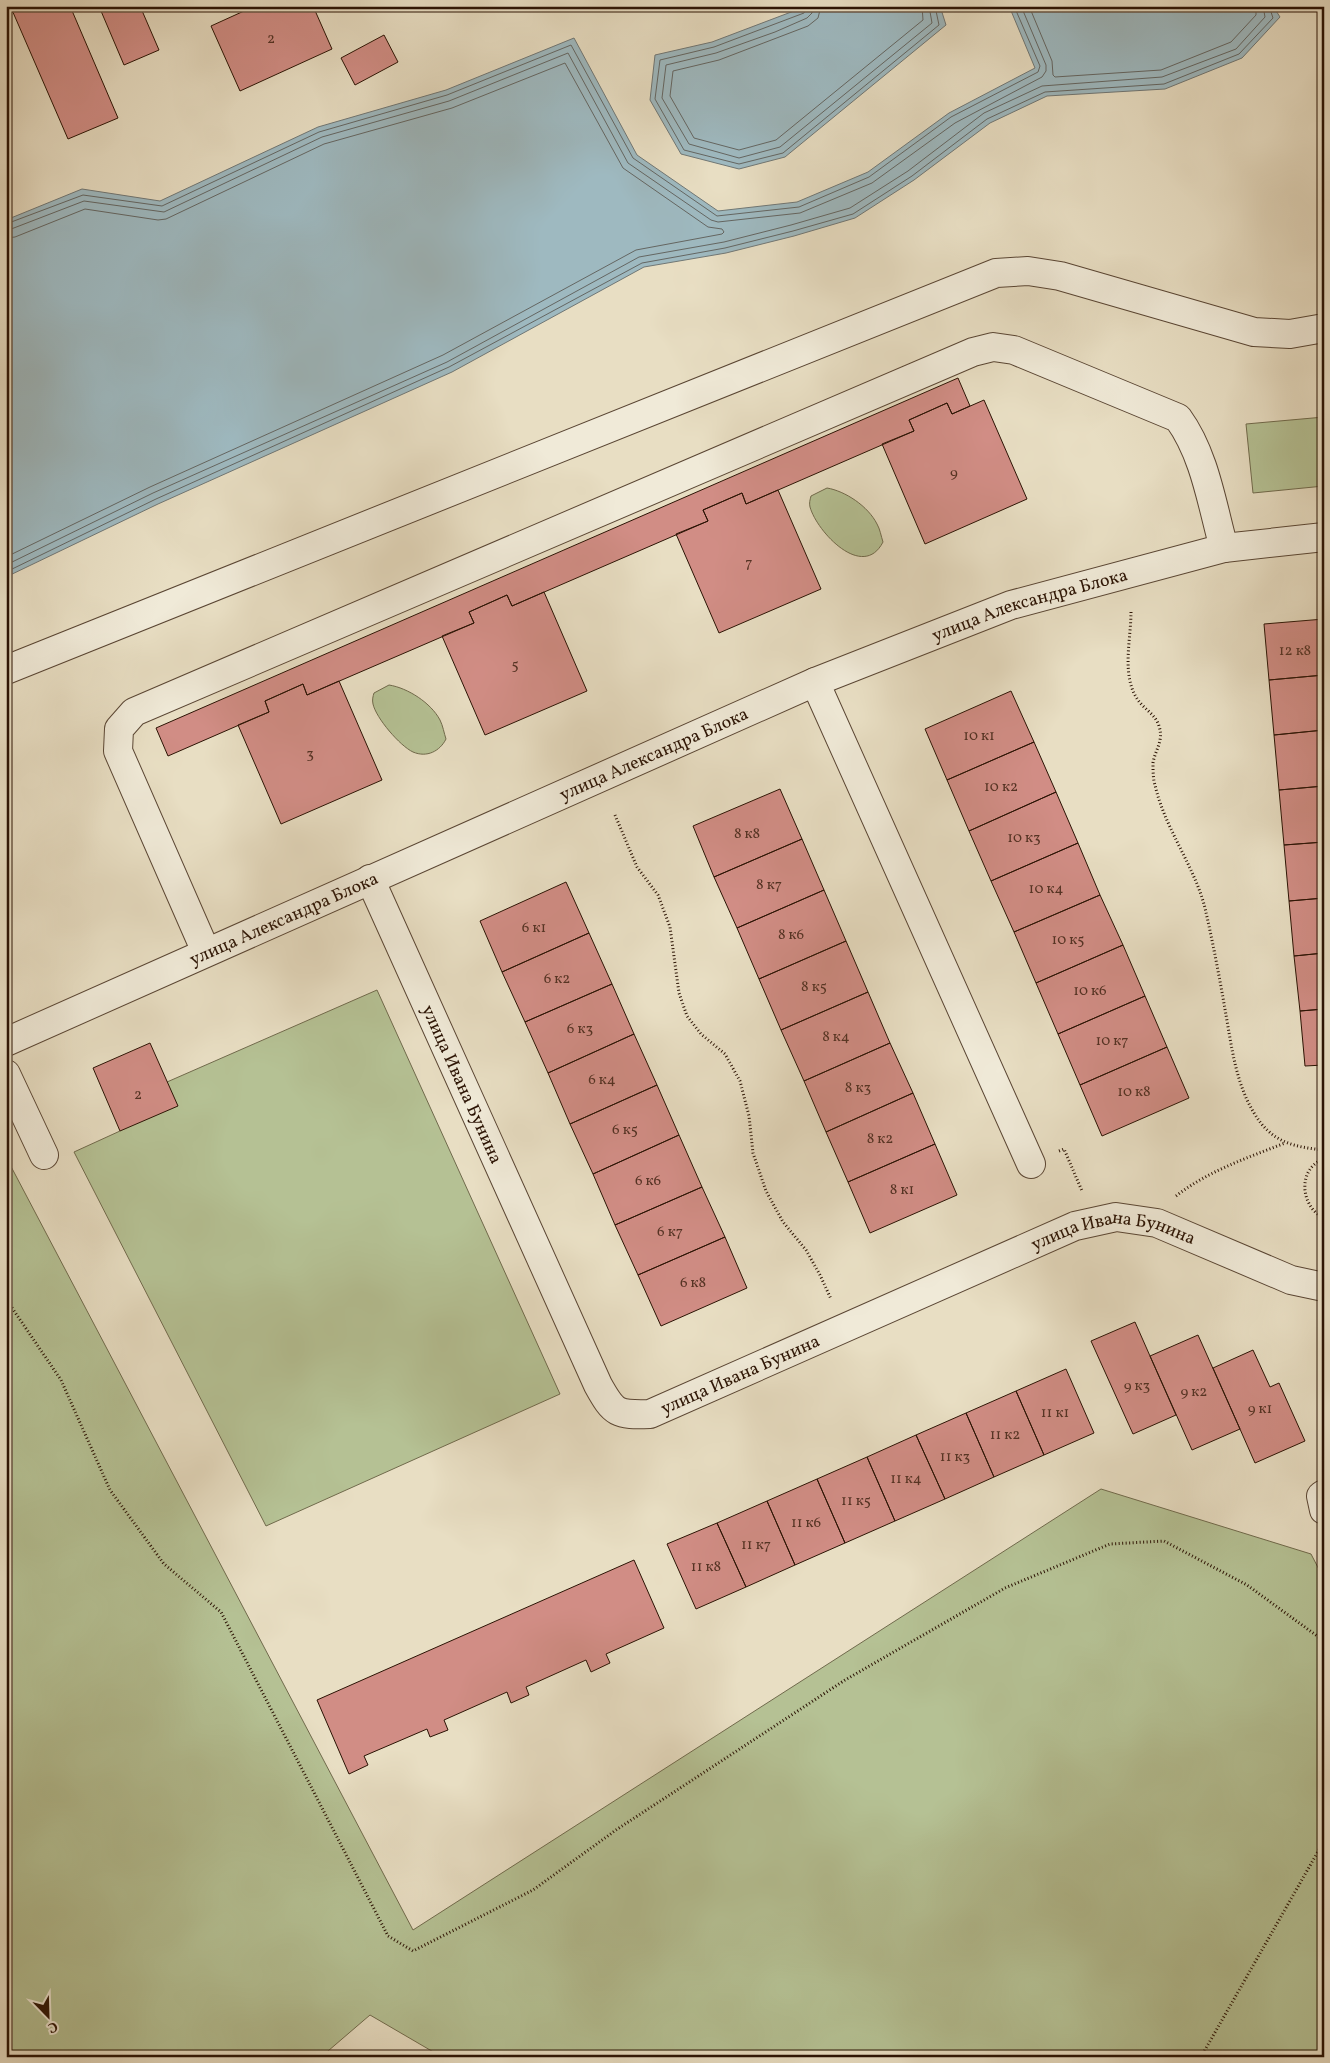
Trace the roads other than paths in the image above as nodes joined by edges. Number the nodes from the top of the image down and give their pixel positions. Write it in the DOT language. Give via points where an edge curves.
graph roads {
  1 [pos="1324,328"];
  2 [pos="1324,537"];
  3 [pos="1224,548"];
  4 [pos="6,670"];
  5 [pos="815,682"];
  6 [pos="370,879"];
  7 [pos="206,952"];
  8 [pos="6,1042"];
  9 [pos="6,1074"];
  10 [pos="44,1155"];
  11 [pos="1031,1164"];
  12 [pos="1324,1288"];
  13 [pos="1324,1494"];
  14 [pos="1324,1510"];
  1 -- 4 [label="street" via="1290,334 1254,332 1060,276 1028,271 996,273"];
  2 -- 3 [label="street, улица Александра Блока"];
  3 -- 5 [label="street, улица Александра Блока" via="1011,605"];
  3 -- 7 [label="street" via="1199,458 1190,434 1178,418 1014,350 993,347 973,352 134,712 119,729 118,751"];
  5 -- 6 [label="street, улица Александра Блока"];
  5 -- 11 [label="street"];
  6 -- 7 [label="street, улица Александра Блока"];
  6 -- 12 [label="street, улица Ивана Бунина" via="598,1384 609,1404 625,1415 650,1414 1075,1226 1116,1217 1161,1224 1291,1280"];
  7 -- 8 [label="street, улица Александра Блока"];
  9 -- 10 [label="street"];
  13 -- 14 [label="street" via="1321,1496"];
}
